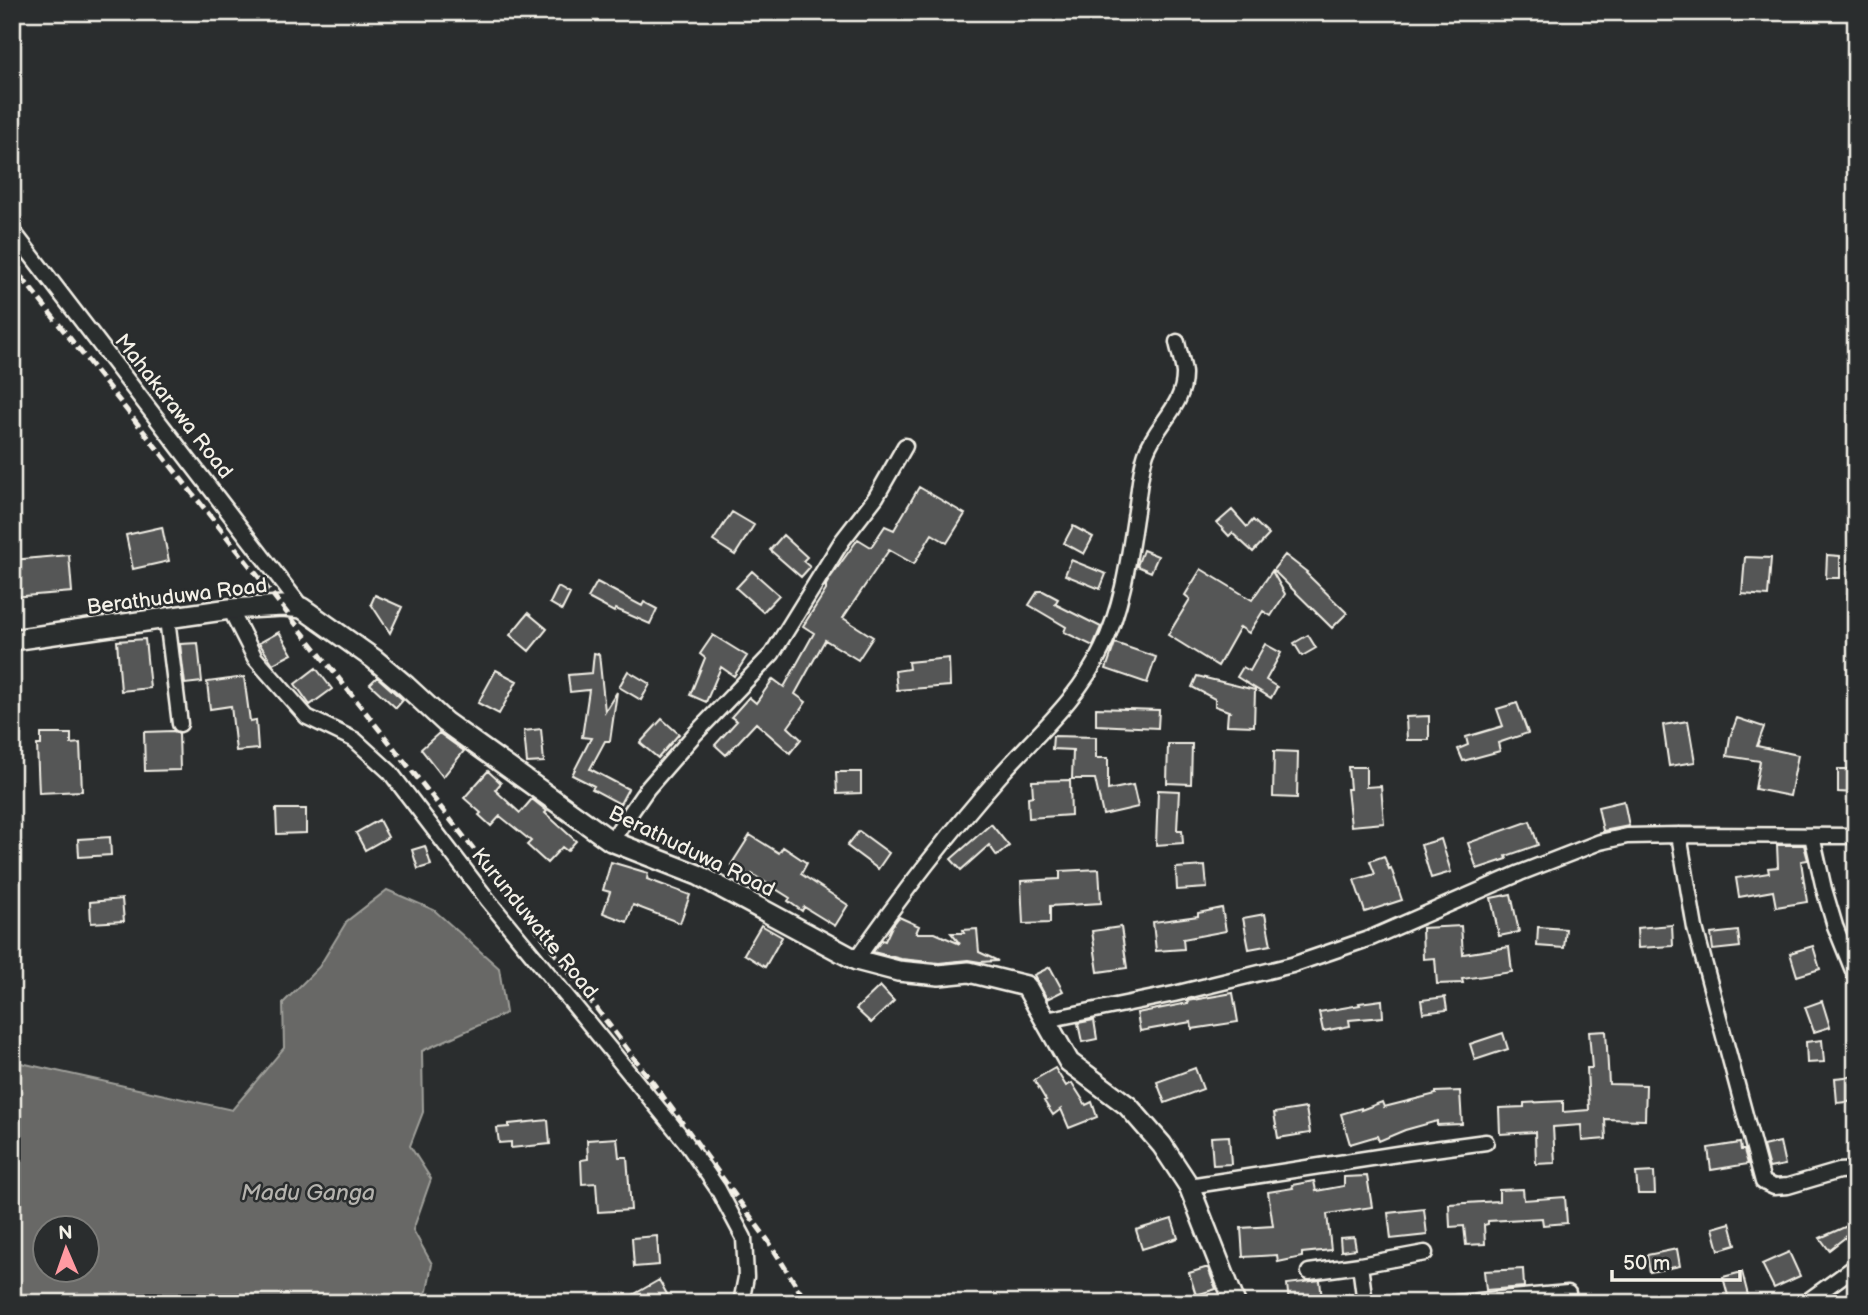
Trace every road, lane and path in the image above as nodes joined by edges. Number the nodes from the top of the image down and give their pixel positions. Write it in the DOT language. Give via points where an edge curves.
graph roads {
  1 [pos="12,230"];
  2 [pos="1177,342"];
  3 [pos="905,446"];
  4 [pos="302,608"];
  5 [pos="230,609"];
  6 [pos="167,619"];
  7 [pos="12,640"];
  8 [pos="180,724"];
  9 [pos="1679,835"];
  10 [pos="1812,836"];
  11 [pos="1856,836"];
  12 [pos="611,841"];
  13 [pos="856,960"];
  14 [pos="1856,978"];
  15 [pos="1046,1020"];
  16 [pos="1486,1142"];
  17 [pos="1856,1170"];
  18 [pos="1189,1186"];
  19 [pos="1425,1253"];
  20 [pos="1360,1265"];
  21 [pos="1856,1266"];
  22 [pos="1309,1272"];
  23 [pos="1568,1293"];
  24 [pos="741,1303"];
  25 [pos="1235,1303"];
  26 [pos="1365,1303"];
  27 [pos="1456,1303"];
  28 [pos="1805,1303"];
  1 -- 4 [label="street, Mahakarawa Road"];
  2 -- 13 [label="street" via="1184,373 1181,396 1146,454 1128,566 1103,648 1070,702 941,846"];
  3 -- 12 [label="street" via="772,654 647,789"];
  4 -- 5 [label="street, Berathuduwa Road"];
  4 -- 12 [label="street, Berathuduwa Road" via="374,659 445,722"];
  5 -- 6 [label="street, Berathuduwa Road"];
  5 -- 24 [label="street, Kurunduwatte Road" via="255,658 307,718 355,740 390,772 487,899 685,1140 744,1238 746,1277"];
  6 -- 7 [label="street, Berathuduwa Road"];
  6 -- 8 [label="street"];
  9 -- 10 [label="street"];
  9 -- 15 [label="street" via="1627,836 1600,842 1292,965"];
  9 -- 17 [label="street" via="1695,929 1763,1182 1788,1186"];
  10 -- 11 [label="street"];
  10 -- 14 [label="street" via="1835,926"];
  12 -- 13 [label="street, Berathuduwa Road" via="698,875"];
  13 -- 15 [label="street, Berathuduwa Road" via="898,971 969,972 1026,986"];
  15 -- 18 [label="street, Berathuduwa Road" via="1069,1062 1128,1106"];
  16 -- 18 [label="street"];
  18 -- 25 [label="street, Berathuduwa Road"];
  19 -- 20 [label="street"];
  20 -- 22 [label="street"];
  20 -- 26 [label="street"];
  21 -- 28 [label="street"];
  23 -- 27 [label="street"];
}
